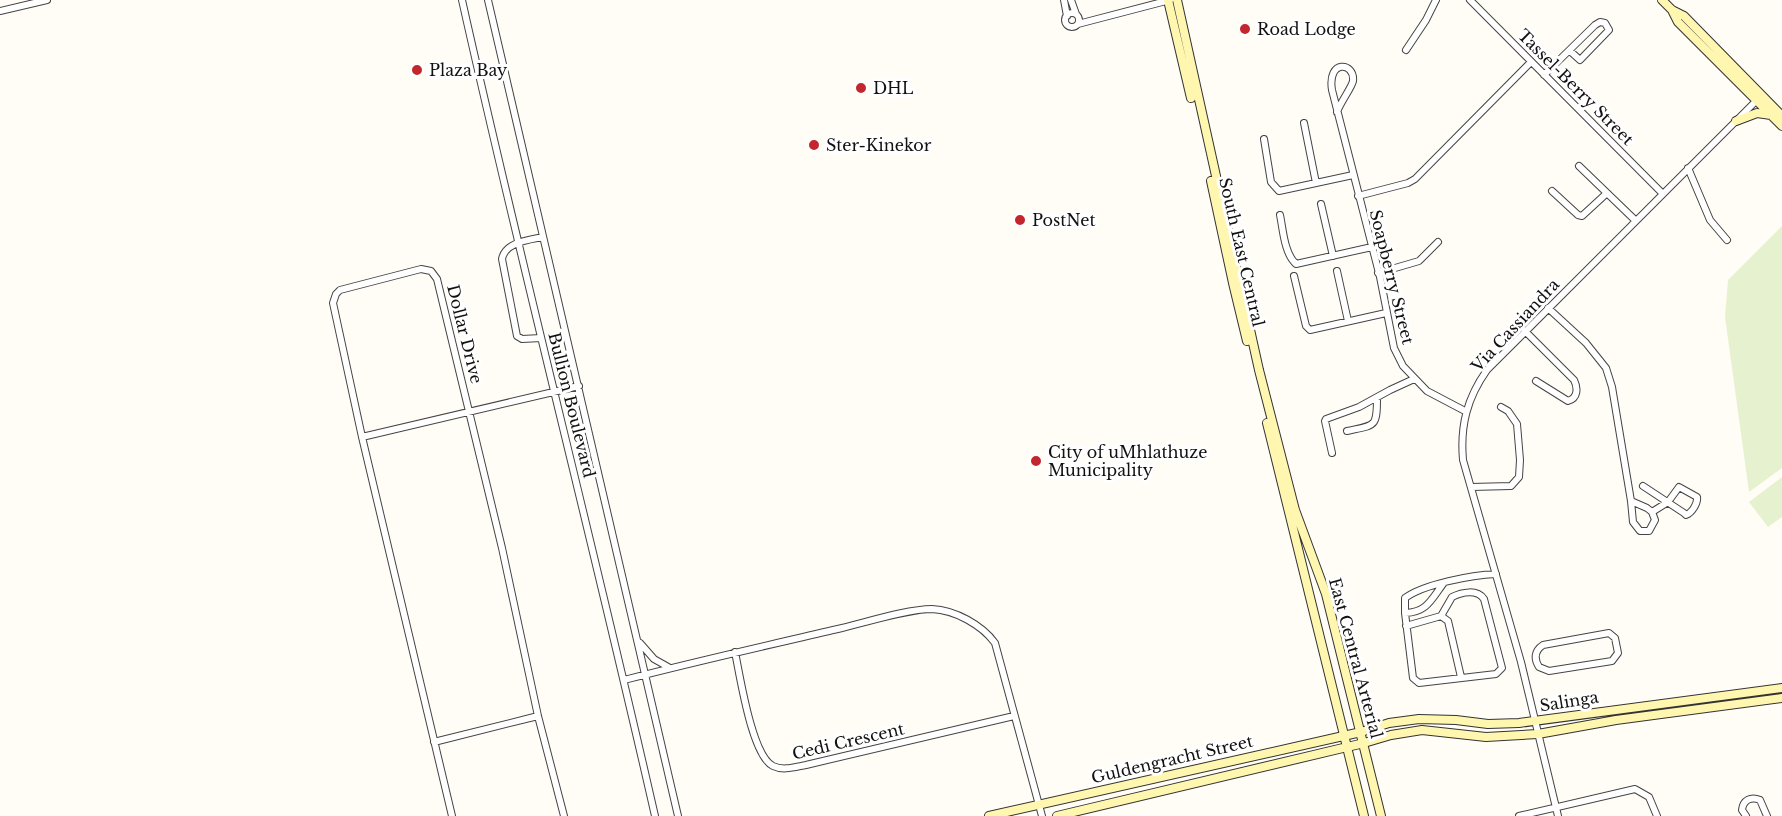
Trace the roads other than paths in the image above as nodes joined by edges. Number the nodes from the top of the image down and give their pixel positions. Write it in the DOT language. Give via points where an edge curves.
graph roads {
  1 [pos="47,0"];
  2 [pos="462,0"];
  3 [pos="488,0"];
  4 [pos="1064,0"];
  5 [pos="1071,0"];
  6 [pos="1168,0"];
  7 [pos="1177,0"];
  8 [pos="1436,0"];
  9 [pos="1470,0"];
  10 [pos="1662,0"];
  11 [pos="0,11"];
  12 [pos="1077,15"];
  13 [pos="1067,16"];
  14 [pos="1098,18"];
  15 [pos="1078,24"];
  16 [pos="1406,50"];
  17 [pos="1570,51"];
  18 [pos="1531,62"];
  19 [pos="1544,75"];
  20 [pos="1759,98"];
  21 [pos="1337,112"];
  22 [pos="1771,116"];
  23 [pos="1782,116"];
  24 [pos="1736,121"];
  25 [pos="1304,123"];
  26 [pos="1782,126"];
  27 [pos="1264,139"];
  28 [pos="1579,165"];
  29 [pos="1688,168"];
  30 [pos="1353,176"];
  31 [pos="1316,183"];
  32 [pos="1552,191"];
  33 [pos="1607,193"];
  34 [pos="1663,194"];
  35 [pos="1358,196"];
  36 [pos="1321,204"];
  37 [pos="1280,214"];
  38 [pos="1636,221"];
  39 [pos="543,237"];
  40 [pos="1726,240"];
  41 [pos="519,242"];
  42 [pos="1438,242"];
  43 [pos="1372,247"];
  44 [pos="1333,256"];
  45 [pos="1337,271"];
  46 [pos="1378,273"];
  47 [pos="1294,276"];
  48 [pos="1548,308"];
  49 [pos="1386,313"];
  50 [pos="1348,321"];
  51 [pos="1525,331"];
  52 [pos="541,338"];
  53 [pos="1414,379"];
  54 [pos="1536,381"];
  55 [pos="579,386"];
  56 [pos="554,392"];
  57 [pos="1377,398"];
  58 [pos="1501,407"];
  59 [pos="1465,411"];
  60 [pos="470,413"];
  61 [pos="1347,431"];
  62 [pos="363,437"];
  63 [pos="1332,453"];
  64 [pos="1643,486"];
  65 [pos="1470,487"];
  66 [pos="1631,501"];
  67 [pos="1668,502"];
  68 [pos="1292,511"];
  69 [pos="1652,512"];
  70 [pos="1496,574"];
  71 [pos="1443,584"];
  72 [pos="1405,613"];
  73 [pos="1440,616"];
  74 [pos="1406,626"];
  75 [pos="638,640"];
  76 [pos="735,652"];
  77 [pos="1535,661"];
  78 [pos="1521,663"];
  79 [pos="670,668"];
  80 [pos="645,675"];
  81 [pos="1461,677"];
  82 [pos="624,680"];
  83 [pos="1782,688"];
  84 [pos="1782,698"];
  85 [pos="538,716"];
  86 [pos="1014,716"];
  87 [pos="1536,722"];
  88 [pos="1361,732"];
  89 [pos="1538,734"];
  90 [pos="1345,735"];
  91 [pos="434,742"];
  92 [pos="1364,743"];
  93 [pos="1347,747"];
  94 [pos="1041,804"];
  95 [pos="1556,808"];
  96 [pos="452,816"];
  97 [pos="564,816"];
  98 [pos="655,816"];
  99 [pos="678,816"];
  100 [pos="989,816"];
  101 [pos="1042,816"];
  102 [pos="1057,816"];
  103 [pos="1364,816"];
  104 [pos="1381,816"];
  105 [pos="1518,816"];
  106 [pos="1558,816"];
  107 [pos="1657,816"];
  108 [pos="1746,816"];
  109 [pos="1767,816"];
  1 -- 11 [label="street"];
  2 -- 41 [label="street, Bullion Boulevard"];
  3 -- 39 [label="street, Bullion Boulevard"];
  4 -- 13 [label="street"];
  5 -- 12 [label="street"];
  6 -- 14 [label="street"];
  6 -- 68 [label="street, South East Central" via="1235,295"];
  7 -- 68 [label="street, South East Central"];
  8 -- 16 [label="street"];
  9 -- 18 [label="street, Tassel-Berry Street"];
  10 -- 20 [label="street" via="1678,22"];
  12 -- 13 [label="street"];
  12 -- 14 [label="street"];
  12 -- 15 [label="street"];
  13 -- 15 [label="street" via="1069,26"];
  14 -- 15 [label="street"];
  17 -- 17 [label="street" via="1595,25 1605,22 1608,26 1609,30 1580,60"];
  17 -- 19 [label="street"];
  18 -- 19 [label="street, Tassel-Berry Street"];
  18 -- 35 [label="street, Soapberry Street" via="1415,179"];
  19 -- 34 [label="street, Tassel-Berry Street"];
  20 -- 22 [label="street"];
  20 -- 23 [label="street"];
  20 -- 24 [label="street, Via Cassiandra"];
  21 -- 21 [label="street" via="1330,81 1333,71 1342,67 1352,73 1353,81"];
  21 -- 30 [label="street"];
  22 -- 24 [label="street" via="1756,113"];
  22 -- 26 [label="street"];
  24 -- 29 [label="street, Via Cassiandra"];
  25 -- 31 [label="street"];
  27 -- 31 [label="street" via="1274,188 1283,191"];
  28 -- 33 [label="street"];
  29 -- 34 [label="street, Via Cassiandra"];
  29 -- 40 [label="street" via="1710,220"];
  30 -- 31 [label="street"];
  30 -- 35 [label="street"];
  32 -- 33 [label="street" via="1582,216"];
  33 -- 38 [label="street"];
  34 -- 38 [label="street, Via Cassiandra"];
  35 -- 43 [label="street, Soapberry Street"];
  36 -- 44 [label="street"];
  37 -- 44 [label="street" via="1294,263"];
  38 -- 48 [label="street, Via Cassiandra"];
  39 -- 41 [label="street"];
  39 -- 55 [label="street, Bullion Boulevard"];
  41 -- 52 [label="street, Bullion Boulevard"];
  41 -- 52 [label="street" via="502,259 514,323 519,338"];
  42 -- 46 [label="street" via="1419,261"];
  43 -- 44 [label="street"];
  43 -- 46 [label="street, Soapberry Street"];
  45 -- 50 [label="street"];
  46 -- 49 [label="street, Soapberry Street"];
  47 -- 50 [label="street" via="1308,328"];
  48 -- 51 [label="street, Via Cassiandra"];
  48 -- 66 [label="street" via="1606,368"];
  49 -- 50 [label="street"];
  49 -- 53 [label="street, Soapberry Street" via="1394,348"];
  51 -- 54 [label="street" via="1574,380 1576,394 1568,401"];
  51 -- 59 [label="street, Via Cassiandra" via="1487,370"];
  52 -- 56 [label="street, Bullion Boulevard"];
  53 -- 57 [label="street"];
  53 -- 59 [label="street, Soapberry Street" via="1427,391"];
  55 -- 56 [label="street"];
  55 -- 75 [label="street, Bullion Boulevard"];
  56 -- 60 [label="street"];
  56 -- 82 [label="street, Bullion Boulevard"];
  57 -- 61 [label="street" via="1374,422"];
  57 -- 63 [label="street" via="1326,419"];
  58 -- 65 [label="street" via="1517,424 1519,477 1511,486"];
  59 -- 65 [label="street, Via Cassiandra" via="1461,443"];
  60 -- 62 [label="street"];
  60 -- 62 [label="street, Dollar Drive" via="437,279 427,269 411,271 340,290 334,298 333,309"];
  60 -- 85 [label="street, Dollar Drive"];
  62 -- 91 [label="street, Dollar Drive"];
  64 -- 67 [label="street"];
  65 -- 70 [label="street, Via Cassiandra"];
  66 -- 69 [label="street"];
  66 -- 69 [label="street" via="1633,522 1640,531 1652,528"];
  67 -- 67 [label="street" via="1688,515 1697,499 1679,487"];
  67 -- 69 [label="street"];
  68 -- 88 [label="street, East Central Arterial" via="1326,594"];
  68 -- 90 [label="street, East Central Arterial"];
  70 -- 71 [label="street"];
  70 -- 78 [label="street, Via Cassiandra"];
  71 -- 72 [label="street" via="1427,606"];
  71 -- 72 [label="street" via="1415,591 1405,598"];
  72 -- 74 [label="street"];
  73 -- 74 [label="street"];
  73 -- 81 [label="street" via="1448,621"];
  73 -- 81 [label="street" via="1455,595 1475,592 1484,599 1502,668 1496,674"];
  74 -- 81 [label="street" via="1416,681"];
  75 -- 79 [label="street" via="654,659"];
  75 -- 80 [label="street, Bullion Boulevard"];
  76 -- 79 [label="street"];
  76 -- 86 [label="street" via="919,611 944,611 978,626 995,643"];
  76 -- 86 [label="street, Cedi Crescent" via="760,752 777,767 806,765"];
  77 -- 77 [label="street" via="1543,645 1609,633 1615,638 1618,653 1612,661 1549,671"];
  77 -- 78 [label="street"];
  78 -- 87 [label="street, Via Cassiandra"];
  79 -- 80 [label="street"];
  80 -- 82 [label="street"];
  80 -- 99 [label="street, Bullion Boulevard"];
  82 -- 98 [label="street, Bullion Boulevard"];
  83 -- 87 [label="street, Salinga"];
  84 -- 89 [label="street, Salinga"];
  85 -- 91 [label="street"];
  85 -- 97 [label="street, Dollar Drive"];
  86 -- 94 [label="street"];
  87 -- 88 [label="street, Salinga" via="1504,725 1419,719"];
  87 -- 89 [label="street, Via Cassiandra"];
  88 -- 90 [label="street, Guldengracht Street"];
  88 -- 92 [label="street, East Central Arterial"];
  89 -- 92 [label="street, Salinga" via="1486,737 1422,730"];
  89 -- 95 [label="street, Via Cassiandra"];
  90 -- 93 [label="street, East Central Arterial"];
  90 -- 94 [label="street, Guldengracht Street"];
  91 -- 96 [label="street, Dollar Drive"];
  92 -- 93 [label="street, Guldengracht Street"];
  92 -- 104 [label="street, East Central Arterial"];
  93 -- 102 [label="street, Guldengracht Street"];
  93 -- 103 [label="street, East Central Arterial"];
  94 -- 100 [label="street, Guldengracht Street"];
  94 -- 101 [label="street"];
  95 -- 105 [label="street"];
  95 -- 106 [label="street, Via Cassiandra"];
  95 -- 107 [label="street" via="1635,789 1649,797"];
  108 -- 109 [label="street" via="1743,806 1752,798 1760,801"];
}
